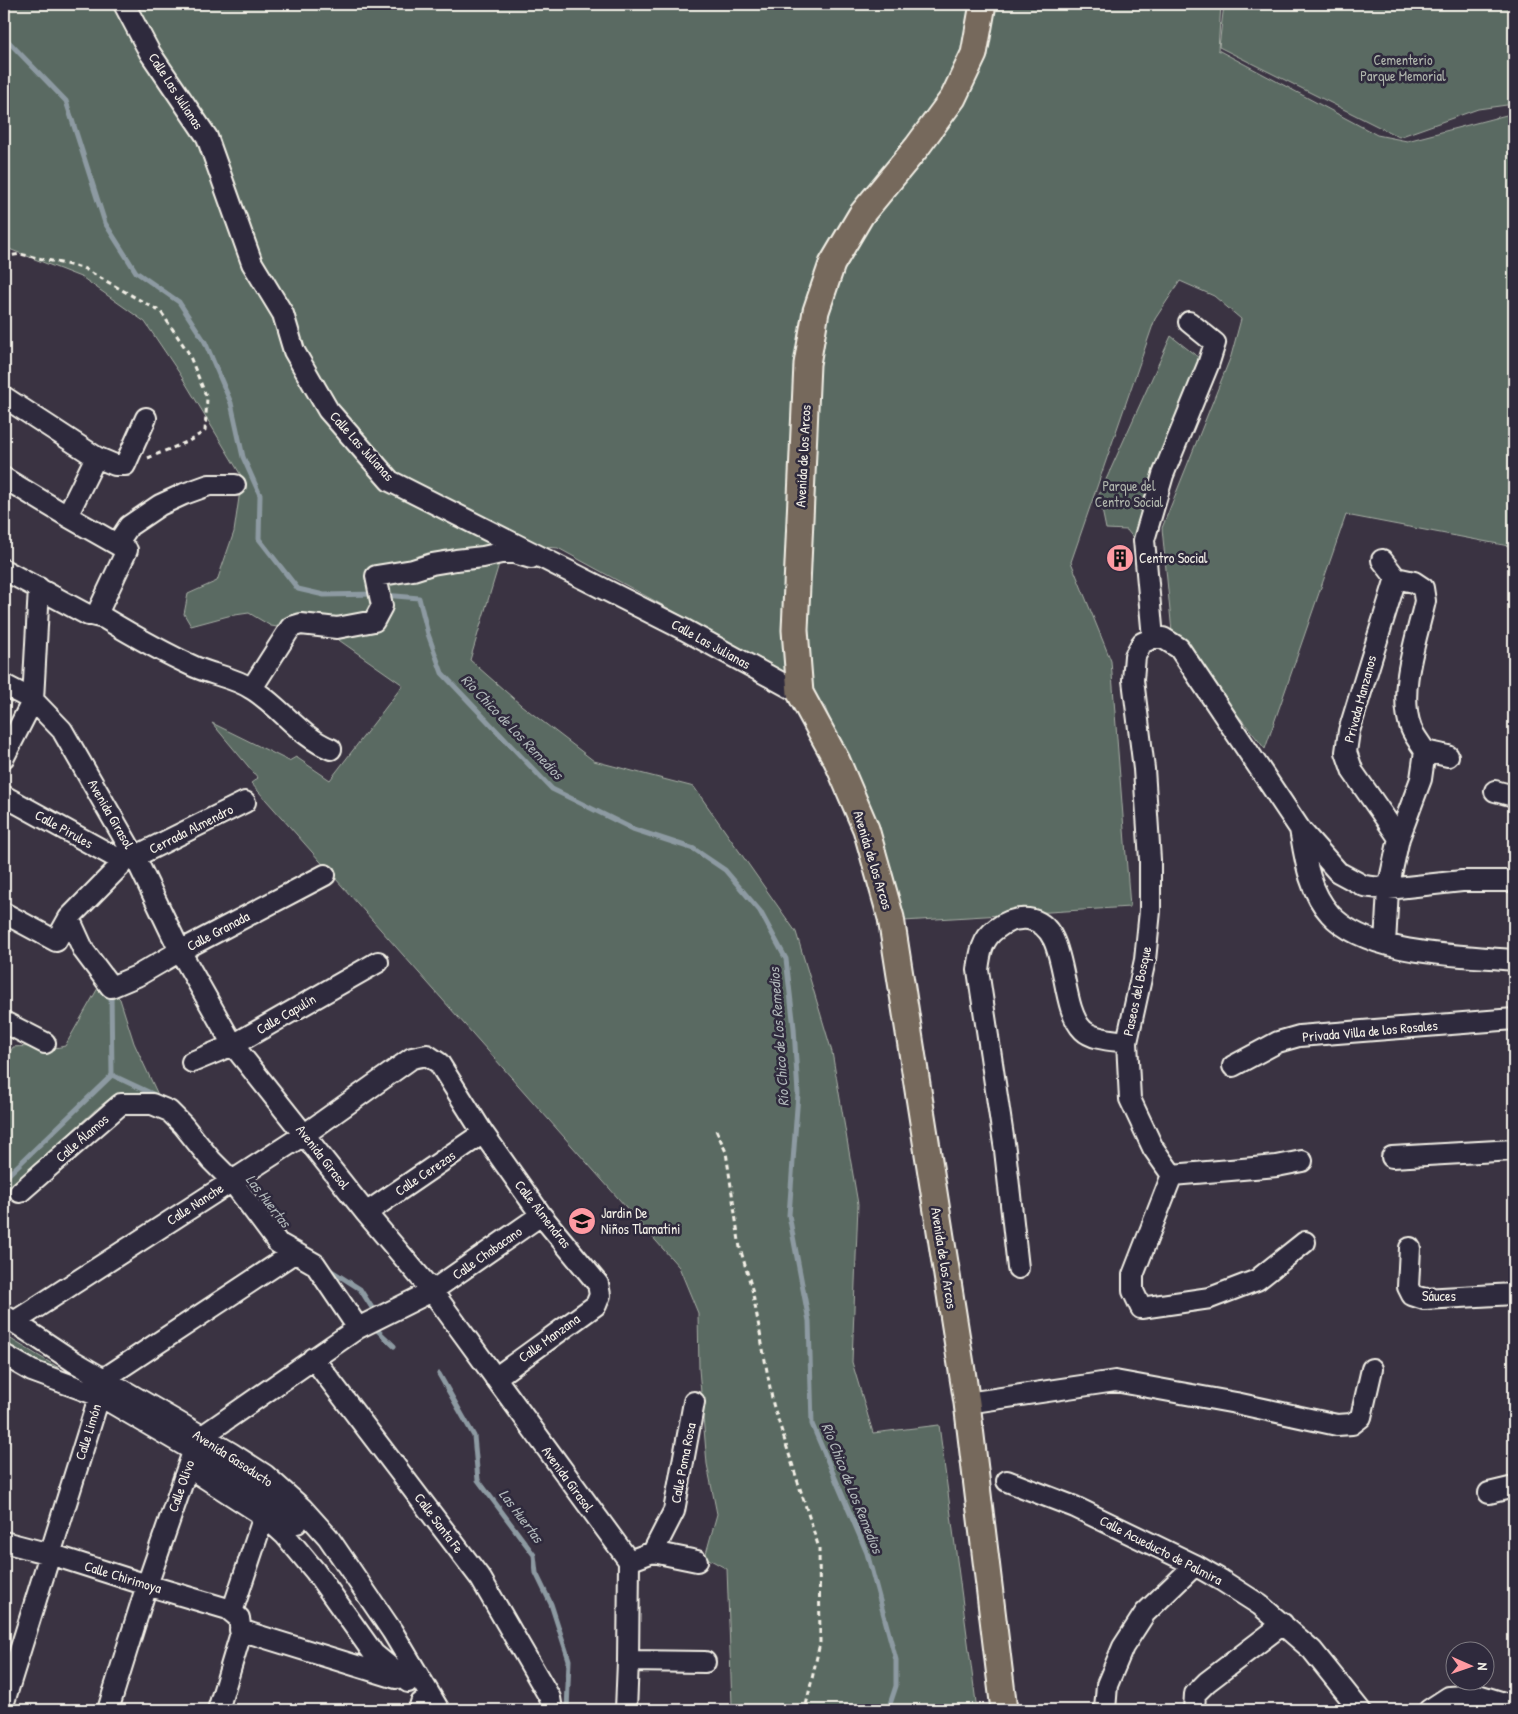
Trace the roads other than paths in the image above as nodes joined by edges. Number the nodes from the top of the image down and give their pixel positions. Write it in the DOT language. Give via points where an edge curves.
graph roads {
  1 [pos="124,4"];
  2 [pos="983,4"];
  3 [pos="1189,322"];
  4 [pos="4,398"];
  5 [pos="146,418"];
  6 [pos="96,457"];
  7 [pos="4,478"];
  8 [pos="234,485"];
  9 [pos="67,516"];
  10 [pos="122,547"];
  11 [pos="1382,560"];
  12 [pos="560,566"];
  13 [pos="4,570"];
  14 [pos="1396,578"];
  15 [pos="40,588"];
  16 [pos="92,615"];
  17 [pos="1153,638"];
  18 [pos="4,685"];
  19 [pos="252,688"];
  20 [pos="800,693"];
  21 [pos="33,700"];
  22 [pos="331,749"];
  23 [pos="1425,751"];
  24 [pos="1448,756"];
  25 [pos="4,757"];
  26 [pos="1495,791"];
  27 [pos="4,796"];
  28 [pos="1514,796"];
  29 [pos="245,802"];
  30 [pos="1300,829"];
  31 [pos="1400,838"];
  32 [pos="129,859"];
  33 [pos="325,875"];
  34 [pos="1514,881"];
  35 [pos="1388,889"];
  36 [pos="4,913"];
  37 [pos="69,918"];
  38 [pos="1385,944"];
  39 [pos="180,951"];
  40 [pos="1514,960"];
  41 [pos="378,962"];
  42 [pos="1514,1019"];
  43 [pos="4,1022"];
  44 [pos="1127,1042"];
  45 [pos="45,1043"];
  46 [pos="233,1045"];
  47 [pos="427,1055"];
  48 [pos="192,1062"];
  49 [pos="1233,1066"];
  50 [pos="483,1133"];
  51 [pos="305,1134"];
  52 [pos="1514,1150"];
  53 [pos="1392,1157"];
  54 [pos="1302,1161"];
  55 [pos="1172,1175"];
  56 [pos="236,1177"];
  57 [pos="20,1192"];
  58 [pos="366,1213"];
  59 [pos="542,1215"];
  60 [pos="1305,1242"];
  61 [pos="1410,1248"];
  62 [pos="294,1253"];
  63 [pos="1018,1268"];
  64 [pos="432,1292"];
  65 [pos="1514,1294"];
  66 [pos="600,1295"];
  67 [pos="9,1319"];
  68 [pos="361,1326"];
  69 [pos="4,1355"];
  70 [pos="313,1358"];
  71 [pos="1372,1369"];
  72 [pos="495,1378"];
  73 [pos="102,1387"];
  74 [pos="694,1402"];
  75 [pos="967,1403"];
  76 [pos="194,1452"];
  77 [pos="1007,1481"];
  78 [pos="1514,1487"];
  79 [pos="1489,1493"];
  80 [pos="264,1516"];
  81 [pos="4,1542"];
  82 [pos="653,1552"];
  83 [pos="50,1554"];
  84 [pos="628,1561"];
  85 [pos="697,1561"];
  86 [pos="1195,1564"];
  87 [pos="147,1586"];
  88 [pos="237,1620"];
  89 [pos="1284,1624"];
  90 [pos="628,1661"];
  91 [pos="705,1662"];
  92 [pos="408,1682"];
  93 [pos="4,1702"];
  94 [pos="551,1704"];
  95 [pos="1514,1706"];
  96 [pos="426,1708"];
  97 [pos="108,1710"];
  98 [pos="218,1710"];
  99 [pos="626,1710"];
  100 [pos="1004,1710"];
  101 [pos="1105,1710"];
  102 [pos="1194,1710"];
  103 [pos="1360,1710"];
  104 [pos="1429,1710"];
  1 -- 12 [label="street, Calle Las Julianas" via="150,53 207,137 252,263 282,314 294,351 328,410 390,481"];
  2 -- 20 [label="main road, Avenida de los Arcos" via="974,54 953,98 861,215 832,264 816,311 807,364 795,630"];
  3 -- 17 [label="street" via="1215,342 1163,475 1144,540"];
  4 -- 6 [label="street"];
  5 -- 6 [label="street" via="125,465 115,465"];
  6 -- 9 [label="street"];
  7 -- 9 [label="street"];
  8 -- 10 [label="street" via="209,485 160,505 129,526"];
  9 -- 10 [label="street"];
  10 -- 16 [label="street" via="96,614"];
  11 -- 14 [label="street"];
  12 -- 19 [label="street" via="514,553 501,553 376,576 382,606 374,621 337,628 301,624 291,627"];
  12 -- 20 [label="street, Calle Las Julianas"];
  13 -- 15 [label="street"];
  14 -- 23 [label="street" via="1414,582 1423,588 1425,601 1406,683 1405,705 1411,729"];
  14 -- 31 [label="street, Privada Manzanos" via="1349,730 1346,752 1353,772"];
  15 -- 16 [label="street"];
  15 -- 21 [label="street"];
  16 -- 19 [label="street" via="104,618 190,664"];
  17 -- 30 [label="street" via="1164,638 1179,648"];
  17 -- 44 [label="street, Paseos del Bosque" via="1142,643 1135,656 1133,680 1145,787 1150,911 1146,960"];
  18 -- 21 [label="street, Avenida Girasol"];
  19 -- 22 [label="street" via="310,737"];
  20 -- 75 [label="main road, Avenida de los Arcos" via="837,762 866,829 891,918"];
  21 -- 25 [label="street"];
  21 -- 32 [label="street, Avenida Girasol" via="62,730"];
  23 -- 24 [label="street"];
  23 -- 31 [label="street" via="1420,779"];
  26 -- 28 [label="street"];
  27 -- 32 [label="street, Calle Pirules"];
  29 -- 32 [label="street, Cerrada Almendro"];
  30 -- 35 [label="street" via="1338,872 1364,886"];
  30 -- 38 [label="street" via="1306,866 1330,914 1356,933"];
  31 -- 35 [label="street"];
  32 -- 37 [label="street, Cerrada Almendro"];
  32 -- 39 [label="street, Avenida Girasol"];
  33 -- 39 [label="street, Calle Granada"];
  34 -- 35 [label="street" via="1462,881"];
  35 -- 38 [label="street"];
  36 -- 37 [label="street, Cerrada Almendro" via="56,941"];
  37 -- 39 [label="street, Calle Granada" via="84,951 110,987 138,976"];
  38 -- 40 [label="street" via="1411,950"];
  39 -- 46 [label="street, Avenida Girasol"];
  41 -- 46 [label="street, Calle Capulín"];
  42 -- 49 [label="street, Privada Villa de los Rosales" via="1299,1036 1278,1042"];
  43 -- 45 [label="street"];
  44 -- 55 [label="street" via="1130,1099 1153,1148"];
  44 -- 63 [label="street, Paseos del Bosque" via="1083,1031 1074,1017 1058,952 1048,930 1037,920 1008,921 994,930 981,947 978,970 1005,1150"];
  46 -- 48 [label="street, Calle Capulín"];
  46 -- 51 [label="street, Avenida Girasol"];
  47 -- 50 [label="street, Calle Almendras" via="439,1063"];
  47 -- 51 [label="street, Calle Nanche" via="412,1058"];
  50 -- 58 [label="street, Calle Cerezas"];
  50 -- 59 [label="street, Calle Almendras"];
  51 -- 56 [label="street, Calle Nanche"];
  51 -- 58 [label="street, Avenida Girasol"];
  52 -- 53 [label="street"];
  54 -- 55 [label="street"];
  55 -- 60 [label="street" via="1133,1275 1133,1291 1142,1308 1210,1298 1257,1280"];
  56 -- 57 [label="street, Calle Álamos" via="211,1160 183,1124 168,1111 152,1104 121,1104"];
  56 -- 62 [label="street" via="278,1244"];
  56 -- 67 [label="street, Calle Nanche"];
  58 -- 64 [label="street, Avenida Girasol"];
  59 -- 64 [label="street, Calle Chabacano"];
  59 -- 66 [label="street, Calle Almendras" via="598,1284"];
  61 -- 65 [label="street, Sáuces" via="1408,1287 1412,1295 1424,1299"];
  62 -- 68 [label="street" via="315,1264"];
  62 -- 73 [label="street"];
  64 -- 68 [label="street"];
  64 -- 72 [label="street, Avenida Girasol"];
  66 -- 72 [label="street, Calle Manzana" via="596,1305"];
  67 -- 73 [label="street, Avenida Gasoducto" via="73,1361"];
  68 -- 70 [label="street"];
  69 -- 73 [label="street, Avenida Gasoducto" via="32,1371"];
  70 -- 76 [label="street"];
  70 -- 94 [label="street, Calle Santa Fe" via="481,1579"];
  71 -- 75 [label="street" via="1361,1417 1352,1424 1337,1425 1114,1381"];
  72 -- 84 [label="street, Avenida Girasol"];
  73 -- 76 [label="street, Avenida Gasoducto"];
  73 -- 83 [label="street, Calle Limón"];
  74 -- 82 [label="street, Calle Poma Rosa" via="674,1511"];
  75 -- 100 [label="main road, Avenida de los Arcos"];
  76 -- 80 [label="street"];
  76 -- 87 [label="street, Calle Olivo"];
  76 -- 92 [label="street, Avenida Gasoducto" via="254,1486 291,1516 318,1546 382,1638"];
  76 -- 96 [label="street, Avenida Gasoducto" via="231,1453 265,1475 302,1508 328,1537 392,1631"];
  77 -- 86 [label="street, Calle Acueducto de Palmira" via="1075,1507"];
  78 -- 79 [label="street"];
  80 -- 88 [label="street"];
  80 -- 92 [label="street" via="315,1571 374,1654"];
  81 -- 83 [label="street, Calle Chirimoya"];
  82 -- 84 [label="street"];
  82 -- 85 [label="street"];
  83 -- 87 [label="street, Calle Chirimoya"];
  83 -- 93 [label="street, Calle Limón"];
  84 -- 90 [label="street"];
  86 -- 89 [label="street, Calle Acueducto de Palmira"];
  86 -- 101 [label="street" via="1145,1613 1123,1646 1107,1685"];
  87 -- 88 [label="street, Calle Chirimoya" via="228,1609"];
  87 -- 97 [label="street, Calle Olivo"];
  88 -- 92 [label="street, Calle Chirimoya"];
  88 -- 98 [label="street"];
  89 -- 102 [label="street" via="1201,1688 1195,1694"];
  89 -- 103 [label="street, Calle Acueducto de Palmira" via="1312,1650"];
  90 -- 91 [label="street"];
  90 -- 99 [label="street"];
  92 -- 96 [label="street, Avenida Gasoducto"];
  95 -- 104 [label="street" via="1478,1695 1449,1698"];
}
